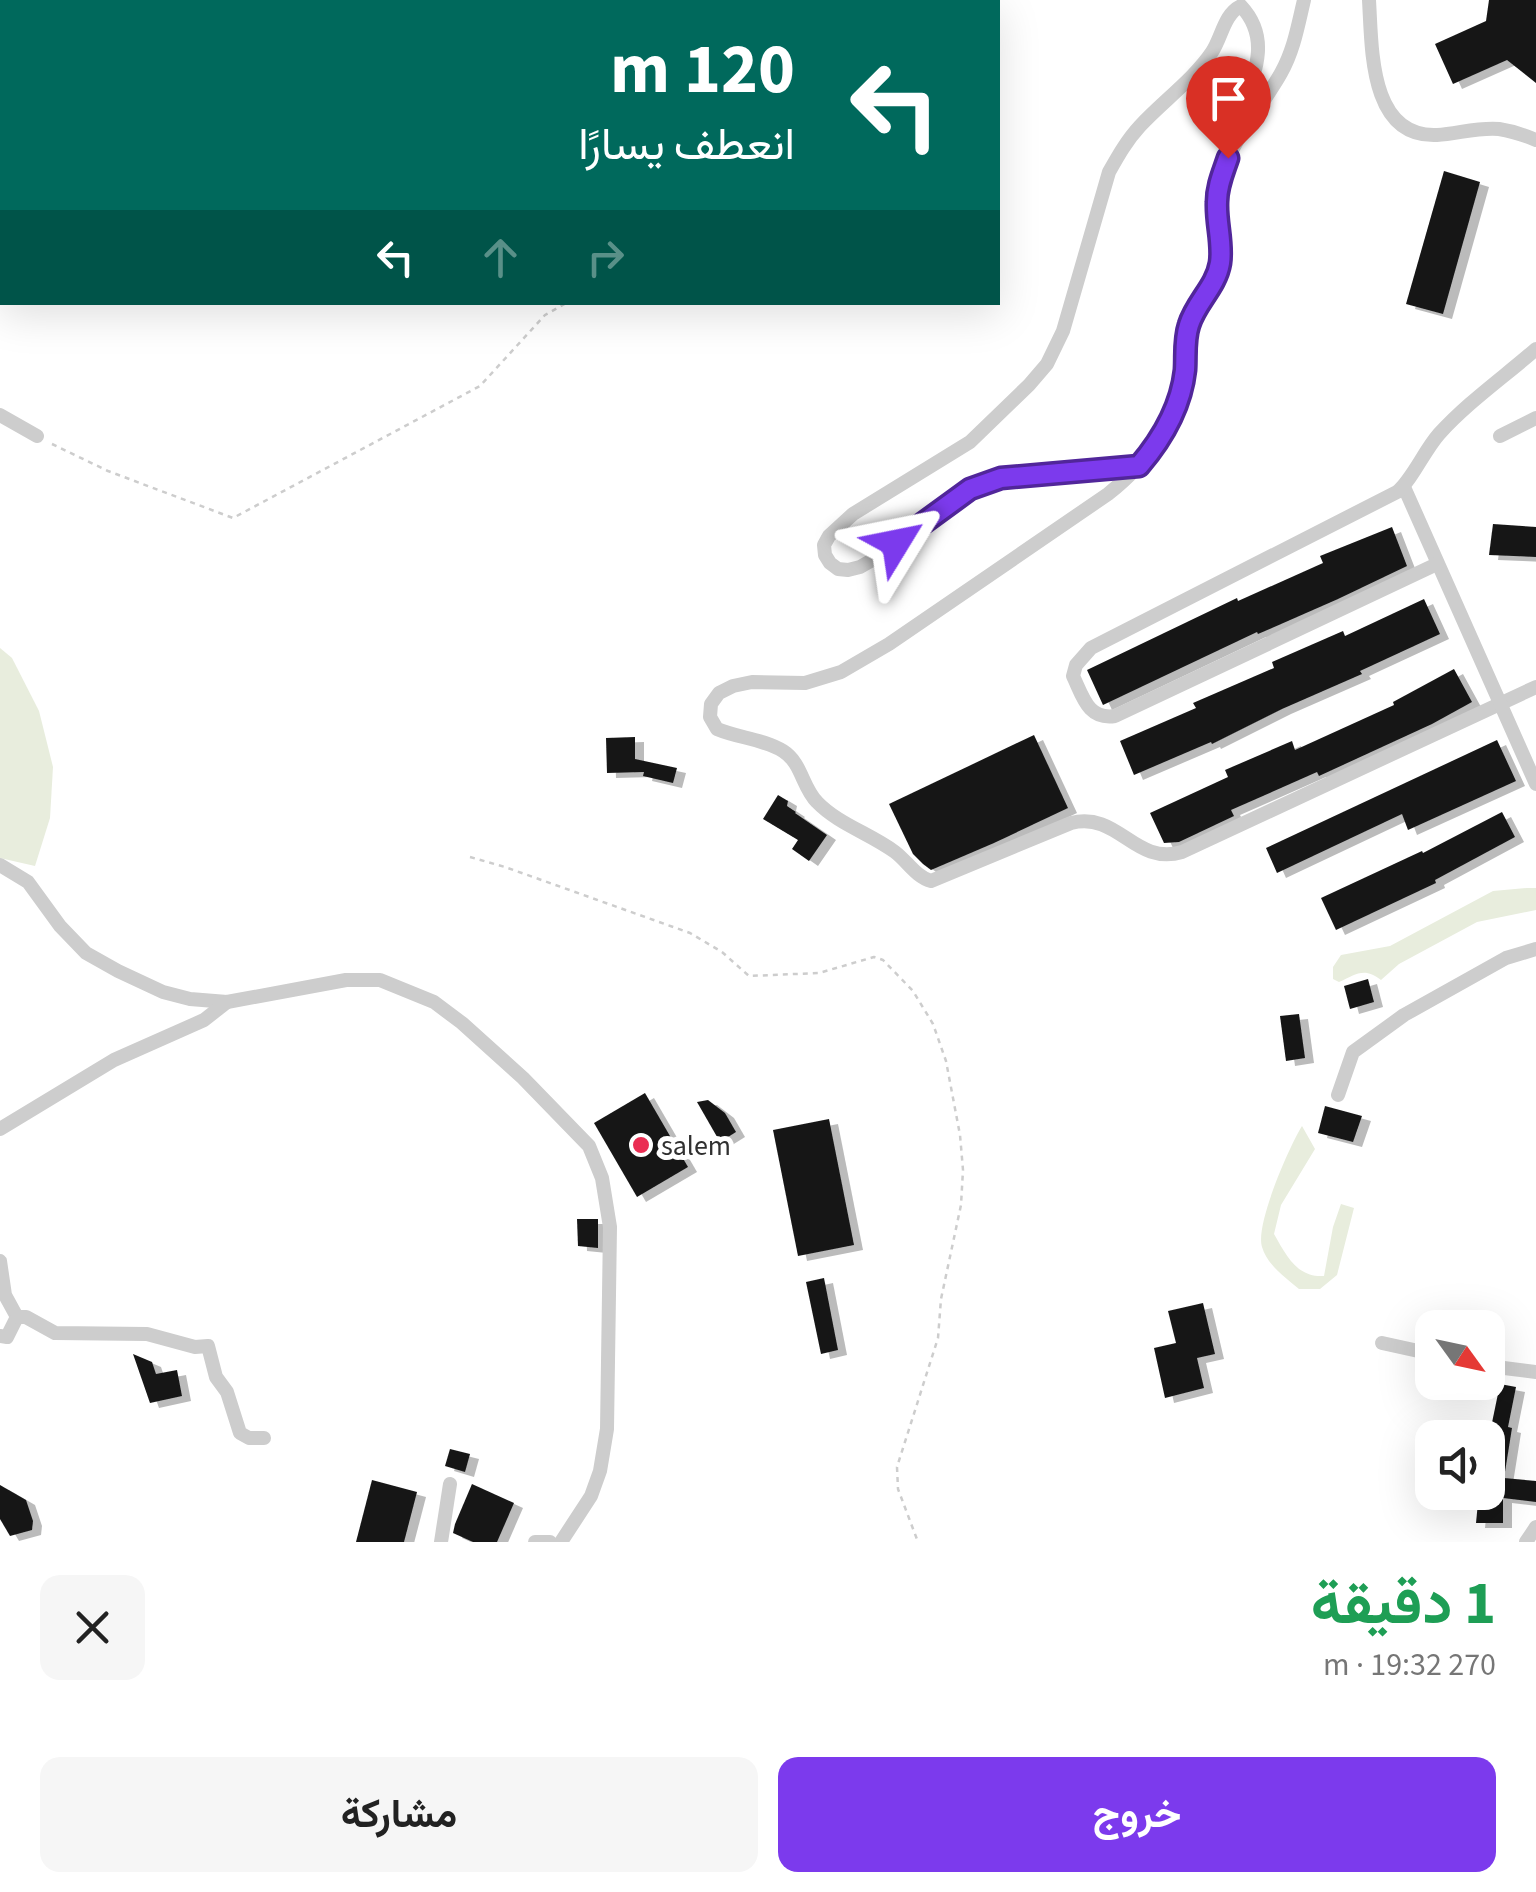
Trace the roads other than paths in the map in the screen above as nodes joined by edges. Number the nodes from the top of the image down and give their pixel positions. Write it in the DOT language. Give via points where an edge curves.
graph roads {
  1 [pos="1304,0"];
  2 [pos="1369,0"];
  3 [pos="1536,140"];
  4 [pos="1228,158"];
  5 [pos="1532,352"];
  6 [pos="1536,373"];
  7 [pos="0,415"];
  8 [pos="1536,418"];
  9 [pos="37,436"];
  10 [pos="1500,436"];
  11 [pos="1139,466"];
  12 [pos="1404,487"];
  13 [pos="1437,564"];
  14 [pos="1536,686"];
  15 [pos="1499,704"];
  16 [pos="1536,784"];
  17 [pos="0,864"];
  18 [pos="1536,949"];
  19 [pos="227,1002"];
  20 [pos="1338,1095"];
  21 [pos="0,1130"];
  22 [pos="0,1261"];
  23 [pos="17,1317"];
  24 [pos="2,1340"];
  25 [pos="1382,1343"];
  26 [pos="1415,1350"];
  27 [pos="1505,1368"];
  28 [pos="1536,1372"];
  29 [pos="264,1438"];
  30 [pos="450,1484"];
  31 [pos="1536,1527"];
  32 [pos="440,1542"];
  33 [pos="535,1542"];
  34 [pos="550,1542"];
  35 [pos="561,1542"];
  36 [pos="1526,1542"];
  1 -- 4 [label="street" via="1288,58"];
  2 -- 3 [label="street" via="1373,62 1392,118 1420,134 1494,129"];
  4 -- 11 [label="street" via="1216,205 1219,268 1188,327 1184,373 1169,422"];
  4 -- 11 [label="street" via="1258,62 1254,25 1241,6 1204,62 1140,126 1109,172 1063,332 1047,364 970,442 853,514 828,536 825,555 838,569 860,567 970,489 1001,478"];
  5 -- 6 [label="street"];
  5 -- 12 [label="street" via="1444,429"];
  7 -- 9 [label="street"];
  8 -- 10 [label="street"];
  11 -- 15 [label="street" via="889,644 841,672 805,683 732,686 710,704 710,718 717,729 785,752 818,804 931,881 1085,819 1156,854 1182,852"];
  12 -- 13 [label="street"];
  12 -- 13 [label="street" via="1091,648 1073,676 1092,712 1115,716"];
  13 -- 15 [label="street"];
  14 -- 15 [label="street"];
  15 -- 16 [label="street"];
  17 -- 19 [label="street" via="28,882 86,953 163,992"];
  18 -- 20 [label="street" via="1506,958 1404,1015 1353,1052"];
  19 -- 21 [label="street"];
  19 -- 35 [label="street" via="346,980 392,984 462,1023 589,1146 610,1227 607,1429 591,1496"];
  22 -- 23 [label="street"];
  23 -- 24 [label="street"];
  23 -- 29 [label="street" via="55,1333 147,1334 208,1346 240,1433"];
  25 -- 26 [label="street"];
  27 -- 28 [label="street"];
  30 -- 32 [label="street"];
  31 -- 36 [label="street"];
  33 -- 34 [label="street"];
}
